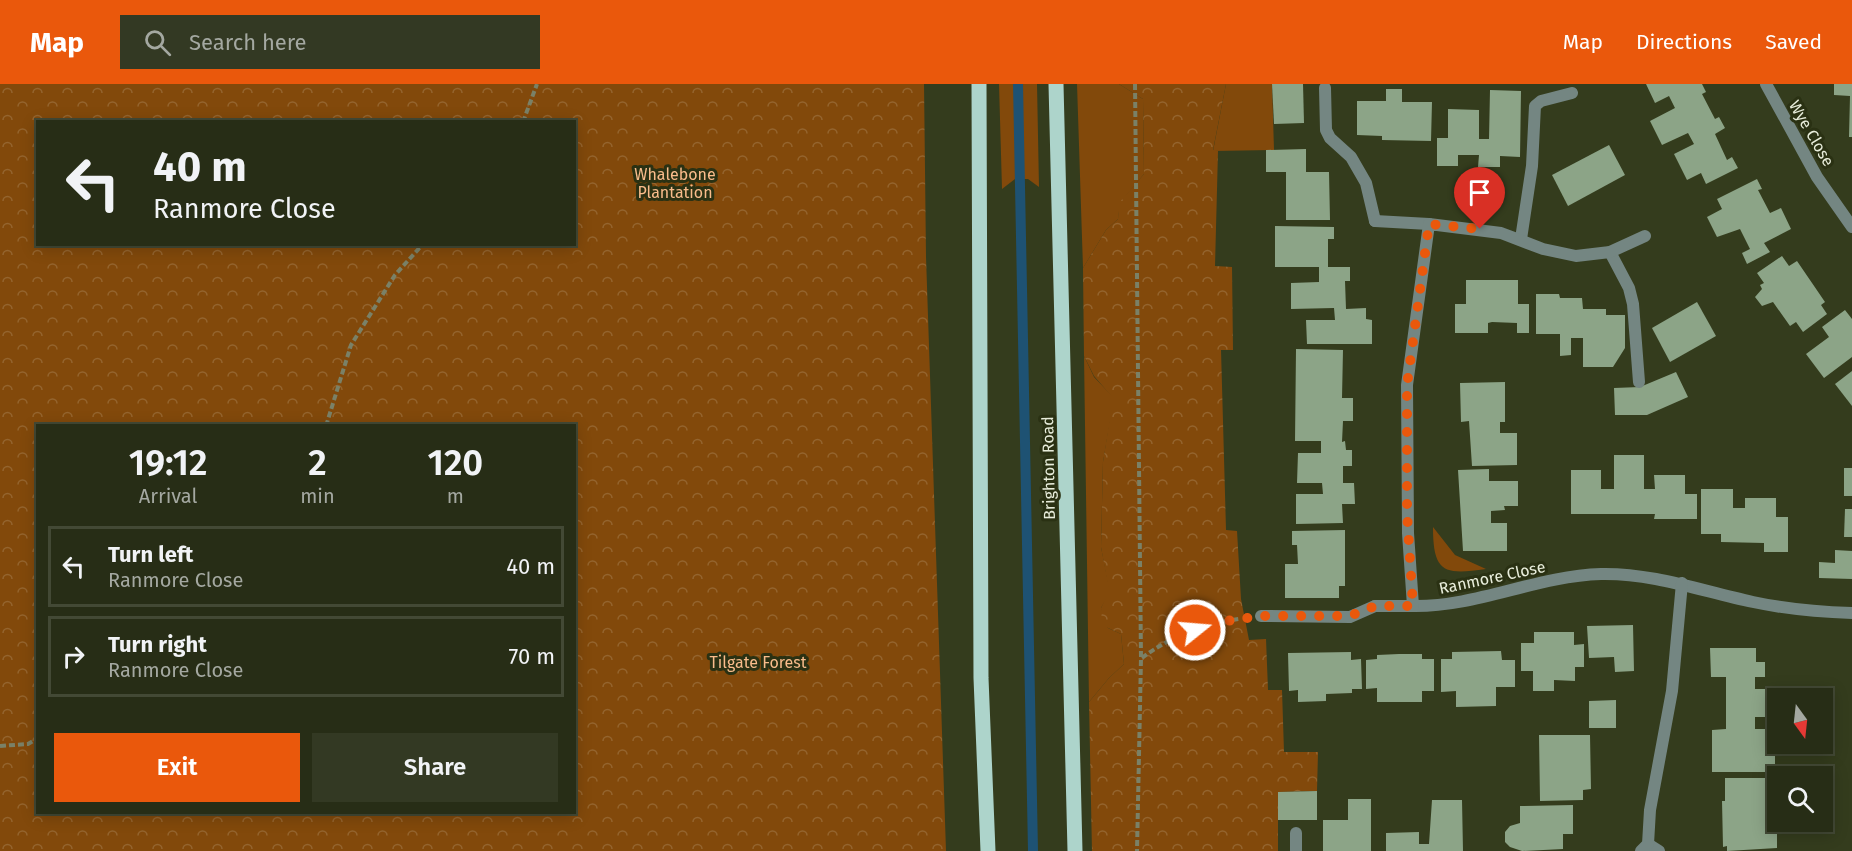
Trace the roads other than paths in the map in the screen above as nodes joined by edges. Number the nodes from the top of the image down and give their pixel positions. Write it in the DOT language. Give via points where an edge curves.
graph roads {
  1 [pos="979,84"];
  2 [pos="1056,84"];
  3 [pos="1766,84"];
  4 [pos="1325,88"];
  5 [pos="1572,93"];
  6 [pos="1429,224"];
  7 [pos="1852,227"];
  8 [pos="1645,236"];
  9 [pos="1521,239"];
  10 [pos="1610,252"];
  11 [pos="1639,382"];
  12 [pos="1682,583"];
  13 [pos="1413,606"];
  14 [pos="1852,613"];
  15 [pos="1261,616"];
  16 [pos="1296,833"];
  17 [pos="1644,848"];
  18 [pos="988,851"];
  19 [pos="1075,851"];
  20 [pos="1296,851"];
  21 [pos="1659,851"];
  1 -- 18 [label="main road" via="981,678"];
  2 -- 19 [label="main road, Brighton Road"];
  3 -- 7 [label="street, Wye Close" via="1817,177"];
  4 -- 6 [label="street" via="1326,130 1351,157 1366,183 1375,221"];
  5 -- 9 [label="street" via="1535,106 1531,176"];
  6 -- 9 [label="street" via="1480,229"];
  6 -- 13 [label="street" via="1407,385 1407,513"];
  8 -- 10 [label="street"];
  9 -- 10 [label="street" via="1567,255"];
  10 -- 11 [label="street" via="1633,304"];
  12 -- 13 [label="street, Ranmore Close" via="1638,575 1599,574 1527,585 1465,603"];
  12 -- 14 [label="street, Ranmore Close" via="1806,612"];
  12 -- 17 [label="street" via="1672,691"];
  13 -- 15 [label="street, Ranmore Close" via="1375,606 1350,616"];
  16 -- 20 [label="street"];
  17 -- 21 [label="street"];
}
